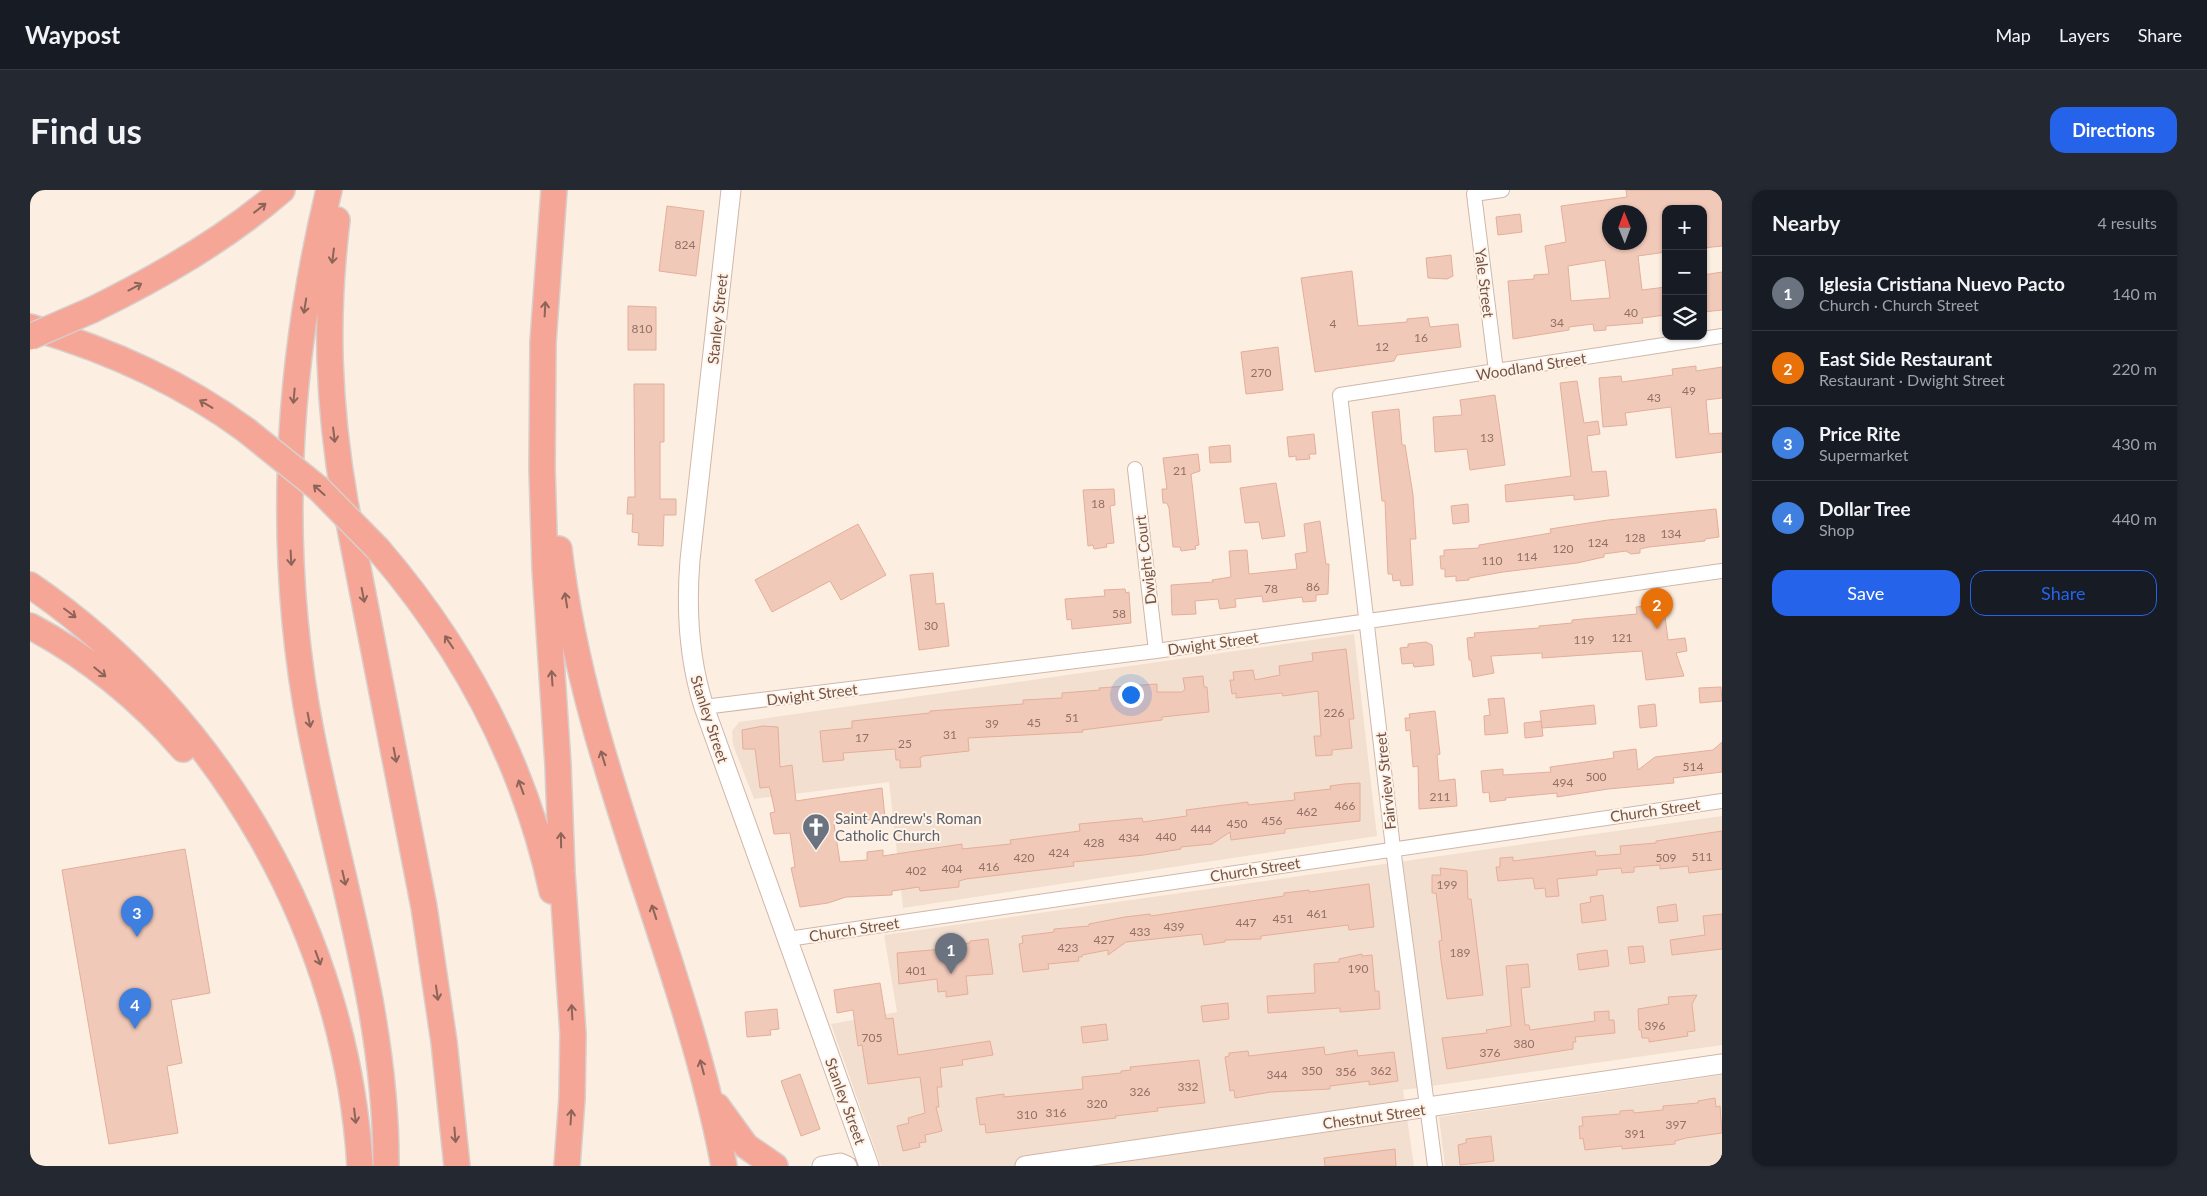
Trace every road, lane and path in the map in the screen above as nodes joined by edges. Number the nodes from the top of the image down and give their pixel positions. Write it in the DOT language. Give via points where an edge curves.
graph roads {
  1 [pos="282,190"];
  2 [pos="329,190"];
  3 [pos="341,190"];
  4 [pos="554,190"];
  5 [pos="731,190"];
  6 [pos="1502,190"];
  7 [pos="30,326"];
  8 [pos="1722,336"];
  9 [pos="30,337"];
  10 [pos="543,358"];
  11 [pos="1496,371"];
  12 [pos="1340,395"];
  13 [pos="1135,469"];
  14 [pos="1722,571"];
  15 [pos="30,585"];
  16 [pos="1368,622"];
  17 [pos="30,626"];
  18 [pos="1156,651"];
  19 [pos="704,707"];
  20 [pos="1722,801"];
  21 [pos="1393,848"];
  22 [pos="306,928"];
  23 [pos="788,939"];
  24 [pos="569,969"];
  25 [pos="1722,1064"];
  26 [pos="708,1092"];
  27 [pos="1427,1109"];
  28 [pos="360,1166"];
  29 [pos="386,1166"];
  30 [pos="457,1166"];
  31 [pos="567,1166"];
  32 [pos="724,1166"];
  33 [pos="775,1166"];
  34 [pos="822,1166"];
  35 [pos="847,1166"];
  36 [pos="869,1166"];
  37 [pos="1025,1166"];
  38 [pos="1435,1166"];
  9 -- 1 [label="highway, one-way, bridge" via="92,310 179,263 238,225"];
  2 -- 29 [label="highway, one-way" via="306,301 295,382 290,460 292,578 310,723 375,1027"];
  3 -- 30 [label="highway, one-way" via="329,314 333,426 425,917 444,1042"];
  10 -- 4 [label="highway, one-way"];
  5 -- 19 [label="main road, Stanley Street" via="689,576 692,650"];
  6 -- 11 [label="street, Yale Street" via="1474,194"];
  24 -- 7 [label="highway, one-way, bridge" via="538,836 506,748 457,653 378,549 318,488 246,430 210,406 147,372"];
  8 -- 11 [label="street, Woodland Street"];
  24 -- 10 [label="highway, one-way" via="544,534"];
  26 -- 10 [label="highway, one-way" via="683,1000 609,776 583,685 562,567"];
  11 -- 12 [label="street, Woodland Street"];
  12 -- 16 [label="street, Fairview Street"];
  13 -- 18 [label="street, Dwight Court"];
  14 -- 16 [label="street, Dwight Street"];
  15 -- 22 [label="highway, one-way" via="106,643 193,737 243,804 282,875"];
  16 -- 18 [label="street, Dwight Street"];
  16 -- 21 [label="street, Fairview Street"];
  17 -- 22 [label="highway, one-way" via="92,666 136,702 180,745 229,808"];
  18 -- 19 [label="street, Dwight Street"];
  19 -- 23 [label="main road, Stanley Street"];
  20 -- 21 [label="street, Church Street"];
  21 -- 23 [label="street, Church Street"];
  21 -- 27 [label="street, Fairview Street"];
  22 -- 28 [label="highway, one-way" via="326,980 342,1038 354,1104"];
  23 -- 36 [label="main road, Stanley Street"];
  31 -- 24 [label="highway, one-way" via="573,1056"];
  25 -- 27 [label="main road, Chestnut Street"];
  26 -- 32 [label="highway"];
  26 -- 33 [label="highway" via="741,1141"];
  27 -- 37 [label="main road, Chestnut Street"];
  27 -- 38 [label="street, Fairview Street"];
  34 -- 35 [label="main road" via="840,1163"];
}
